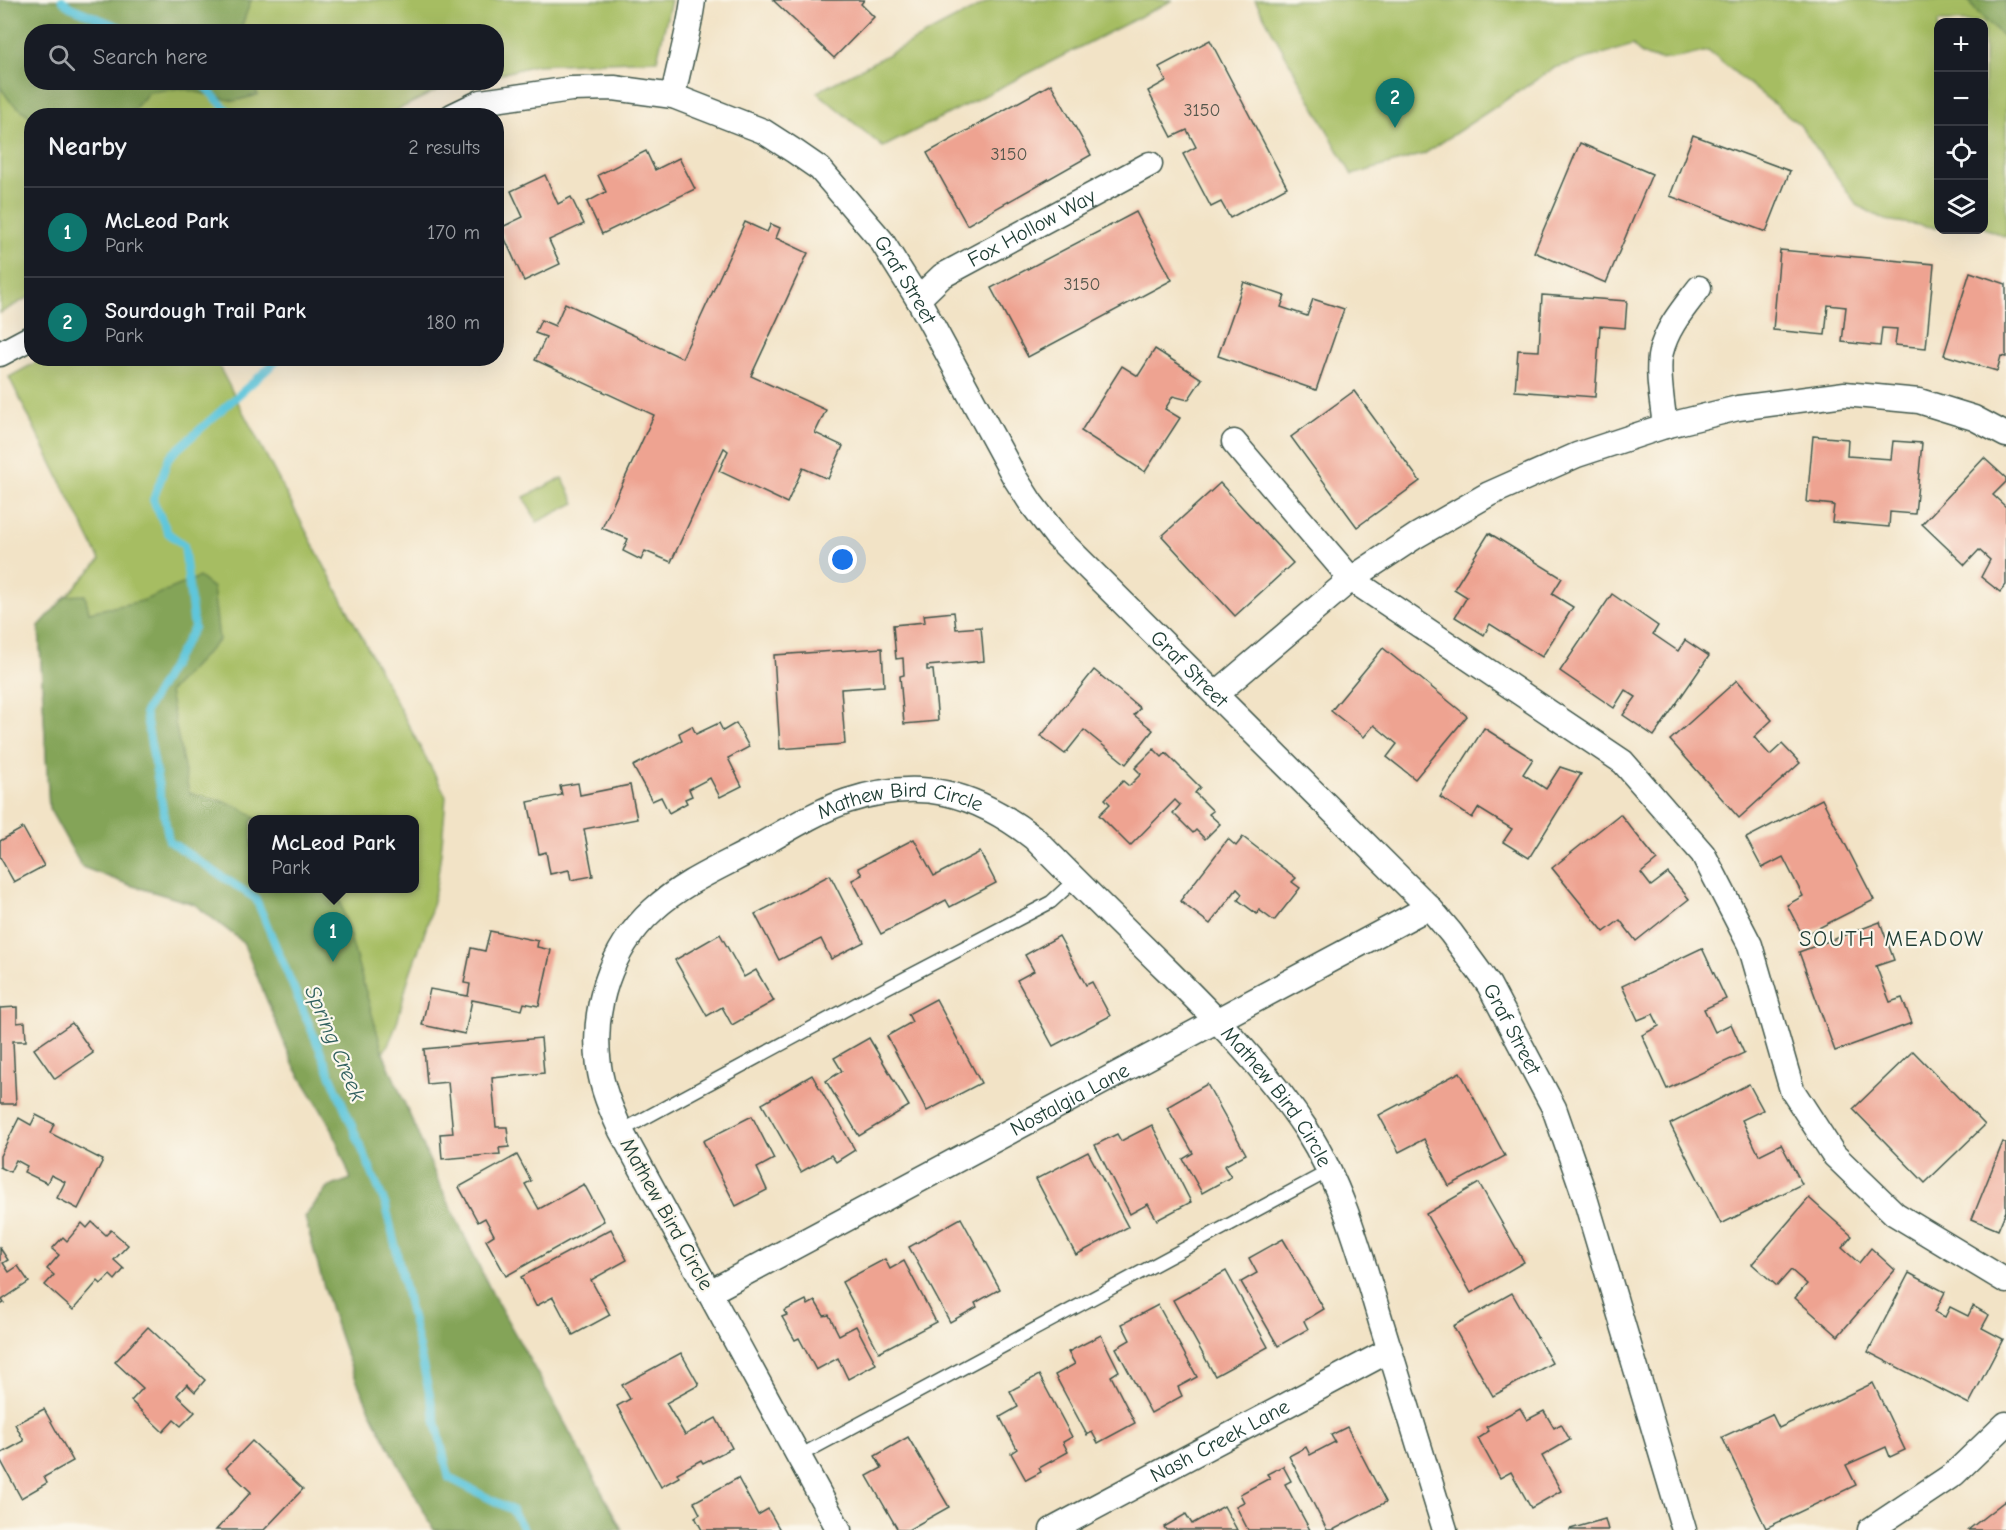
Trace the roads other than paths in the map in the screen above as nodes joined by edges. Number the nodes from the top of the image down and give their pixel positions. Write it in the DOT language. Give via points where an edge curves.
graph roads {
  1 [pos="693,0"];
  2 [pos="672,96"];
  3 [pos="469,108"];
  4 [pos="1150,164"];
  5 [pos="1699,288"];
  6 [pos="918,299"];
  7 [pos="24,341"];
  8 [pos="0,354"];
  9 [pos="1665,426"];
  10 [pos="2006,435"];
  11 [pos="1234,442"];
  12 [pos="1351,579"];
  13 [pos="1216,694"];
  14 [pos="1075,880"];
  15 [pos="1429,907"];
  16 [pos="1218,1021"];
  17 [pos="621,1131"];
  18 [pos="1329,1171"];
  19 [pos="2006,1281"];
  20 [pos="710,1292"];
  21 [pos="1390,1350"];
  22 [pos="2006,1424"];
  23 [pos="799,1456"];
  24 [pos="839,1530"];
  25 [pos="1052,1530"];
  26 [pos="1445,1530"];
  27 [pos="1684,1530"];
  28 [pos="1870,1530"];
  1 -- 2 [label="street" via="690,30"];
  2 -- 3 [label="street, Graf Street" via="614,88 571,89 481,102"];
  2 -- 6 [label="street, Graf Street" via="763,131 820,169 881,240"];
  4 -- 6 [label="street, Fox Hollow Way" via="942,276"];
  5 -- 9 [label="street" via="1672,324 1660,353"];
  6 -- 13 [label="street, Graf Street" via="1031,503 1057,537"];
  7 -- 8 [label="street"];
  9 -- 10 [label="street" via="1738,408 1845,394 1919,400 1974,418"];
  9 -- 12 [label="street" via="1577,455 1489,494"];
  11 -- 12 [label="street"];
  12 -- 13 [label="street"];
  12 -- 19 [label="street" via="1623,762 1703,854 1750,945 1792,1090 1834,1155 1895,1214"];
  13 -- 15 [label="street, Graf Street"];
  14 -- 16 [label="street, Mathew Bird Circle"];
  14 -- 17 [label="lane" via="1051,902"];
  14 -- 17 [label="street, Mathew Bird Circle" via="1010,819 955,794 927,790 898,790 846,802 702,877 653,910 624,942 606,982 599,1010 599,1067"];
  15 -- 16 [label="street, Nostalgia Lane"];
  15 -- 27 [label="street, Graf Street" via="1489,985 1554,1108 1583,1191"];
  16 -- 18 [label="street, Mathew Bird Circle" via="1282,1095"];
  16 -- 20 [label="street, Nostalgia Lane"];
  17 -- 20 [label="street, Mathew Bird Circle"];
  18 -- 21 [label="street, Mathew Bird Circle"];
  18 -- 23 [label="lane"];
  20 -- 23 [label="street, Mathew Bird Circle"];
  21 -- 25 [label="street, Nash Creek Lane"];
  21 -- 26 [label="street, Mathew Bird Circle"];
  22 -- 28 [label="street" via="1954,1474"];
  23 -- 24 [label="street, Mathew Bird Circle"];
}
